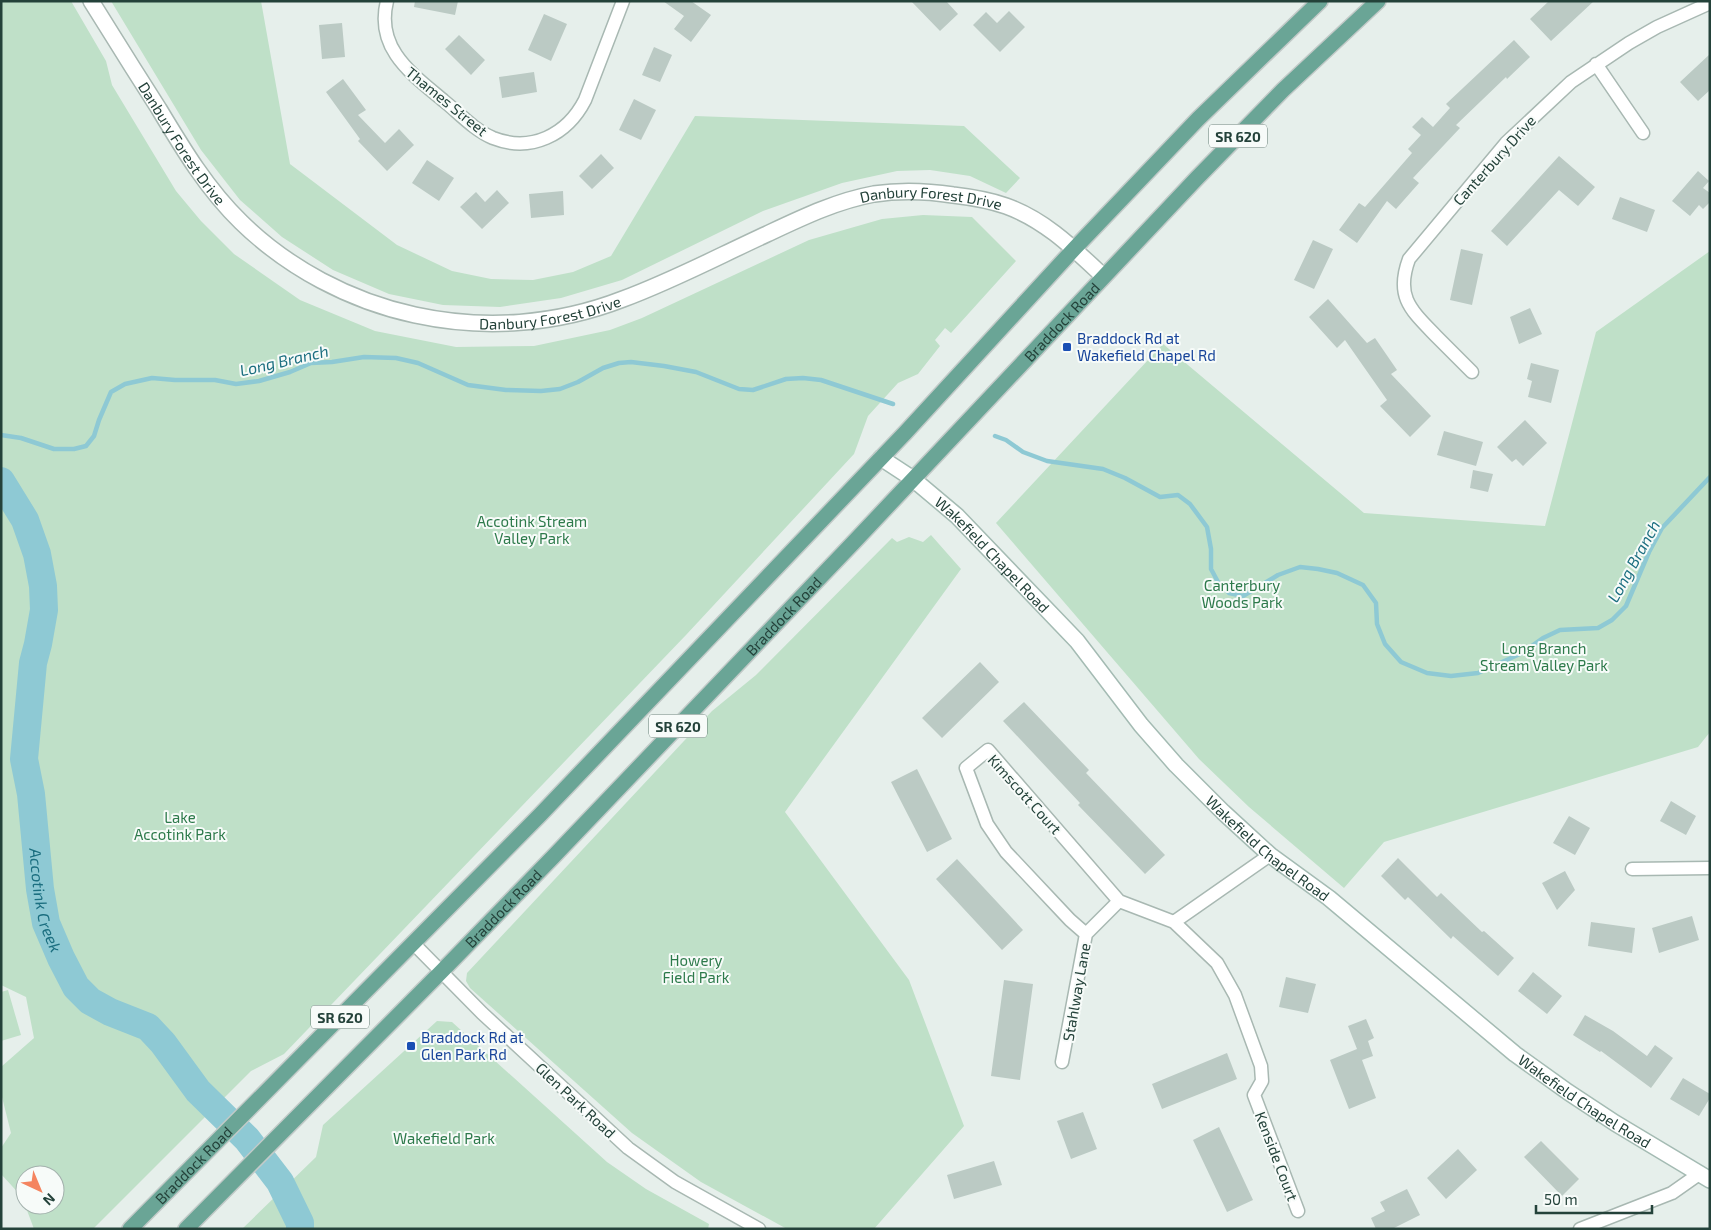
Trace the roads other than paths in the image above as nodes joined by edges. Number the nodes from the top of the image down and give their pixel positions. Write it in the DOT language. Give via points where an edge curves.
graph roads {
  1 [pos="92,1"];
  2 [pos="387,1"];
  3 [pos="624,1"];
  4 [pos="1320,1"];
  5 [pos="1378,1"];
  6 [pos="1710,3"];
  7 [pos="1596,64"];
  8 [pos="1643,132"];
  9 [pos="1074,249"];
  10 [pos="1104,276"];
  11 [pos="1472,372"];
  12 [pos="881,458"];
  13 [pos="913,479"];
  14 [pos="1270,854"];
  15 [pos="1710,868"];
  16 [pos="1632,869"];
  17 [pos="1119,900"];
  18 [pos="1174,922"];
  19 [pos="1086,934"];
  20 [pos="413,943"];
  21 [pos="441,972"];
  22 [pos="1062,1062"];
  23 [pos="1704,1177"];
  24 [pos="1298,1211"];
  25 [pos="130,1229"];
  26 [pos="186,1229"];
  27 [pos="759,1229"];
  28 [pos="1580,1229"];
  1 -- 9 [label="street, Danbury Forest Drive" via="194,166 241,222 302,269 364,301 399,312 433,319 506,324 550,320 585,312 656,286 808,215 845,201 904,191 970,197 1003,205 1049,228"];
  2 -- 3 [label="street, Thames Street" via="387,36 404,67 491,138 525,143 556,134 579,112"];
  4 -- 9 [label="main road, Braddock Road / SR 620" via="1198,119"];
  5 -- 10 [label="main road, Braddock Road / SR 620" via="1283,90"];
  6 -- 7 [label="street, Canterbury Drive" via="1657,27"];
  7 -- 8 [label="street"];
  7 -- 11 [label="street, Canterbury Drive" via="1516,132 1421,243 1404,271 1407,300 1414,313"];
  9 -- 10 [label="street, Danbury Forest Drive"];
  9 -- 12 [label="main road, Braddock Road / SR 620"];
  10 -- 13 [label="main road, Braddock Road / SR 620"];
  12 -- 13 [label="street, Wakefield Chapel Road"];
  12 -- 20 [label="main road, Braddock Road / SR 620" via="540,815"];
  13 -- 14 [label="street, Wakefield Chapel Road" via="957,516 1077,641 1176,765"];
  13 -- 21 [label="main road, Braddock Road / SR 620"];
  14 -- 18 [label="street"];
  14 -- 23 [label="street, Wakefield Chapel Road" via="1329,898 1515,1054 1584,1102"];
  15 -- 16 [label="street"];
  17 -- 18 [label="street"];
  17 -- 19 [label="street, Stahlway Lane"];
  17 -- 19 [label="street, Kimscott Court" via="988,750 966,768 987,824 1006,852"];
  18 -- 24 [label="street, Kenside Court" via="1217,963 1235,995 1261,1066 1262,1081 1254,1096"];
  19 -- 22 [label="street, Stahlway Lane"];
  20 -- 21 [label="street, Glen Park Road"];
  20 -- 25 [label="main road, Braddock Road / SR 620"];
  21 -- 26 [label="main road, Braddock Road / SR 620"];
  21 -- 27 [label="street, Glen Park Road" via="641,1158 675,1182"];
  23 -- 28 [label="street"];
}
